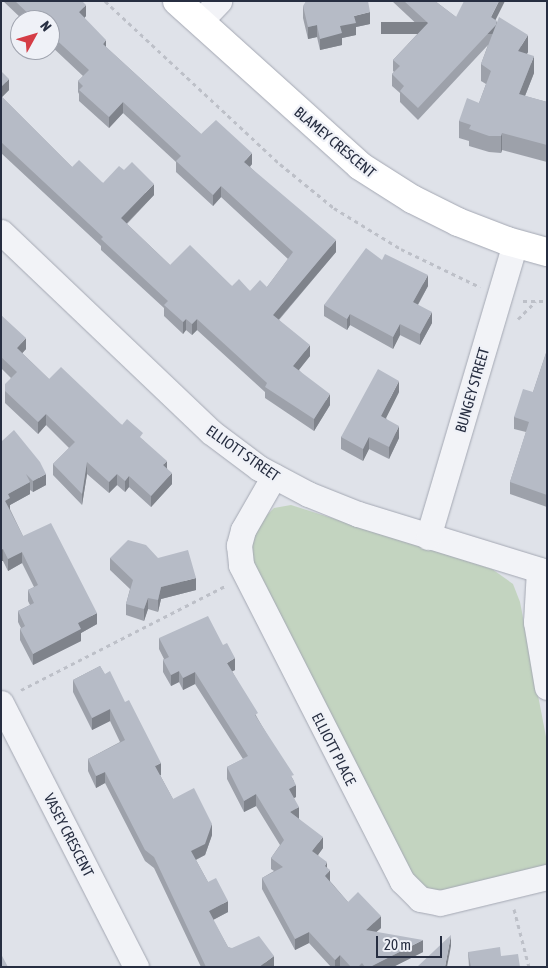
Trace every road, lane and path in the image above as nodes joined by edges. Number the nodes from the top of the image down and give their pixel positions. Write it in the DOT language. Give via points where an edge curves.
graph roads {
  1 [pos="105,1"];
  2 [pos="177,1"];
  3 [pos="219,1"];
  4 [pos="199,22"];
  5 [pos="1,232"];
  6 [pos="515,244"];
  7 [pos="547,252"];
  8 [pos="500,295"];
  9 [pos="547,301"];
  10 [pos="274,476"];
  11 [pos="428,537"];
  12 [pos="543,571"];
  13 [pos="245,575"];
  14 [pos="547,686"];
  15 [pos="10,697"];
  16 [pos="547,877"];
  17 [pos="509,888"];
  18 [pos="136,967"];
  19 [pos="529,967"];
  1 -- 8 [label="path" via="280,164 334,208 401,249"];
  2 -- 4 [label="street, BLAMEY CRESCENT"];
  3 -- 4 [label="street"];
  4 -- 6 [label="street, BLAMEY CRESCENT" via="360,166 432,210"];
  5 -- 10 [label="street, ELLIOTT STREET" via="211,432"];
  6 -- 7 [label="street, BLAMEY CRESCENT"];
  6 -- 8 [label="street, BUNGEY STREET"];
  8 -- 9 [label="path" via="516,301"];
  8 -- 11 [label="street, BUNGEY STREET"];
  10 -- 11 [label="street, ELLIOTT STREET" via="346,510"];
  10 -- 13 [label="street, ELLIOTT PLACE" via="240,540 239,560"];
  11 -- 12 [label="street, ELLIOTT STREET"];
  12 -- 14 [label="street" via="536,622"];
  13 -- 15 [label="path"];
  13 -- 17 [label="street, ELLIOTT PLACE" via="409,890 420,899 440,903"];
  15 -- 18 [label="street, VASEY CRESCENT"];
  16 -- 17 [label="street, ELLIOTT PLACE"];
  17 -- 19 [label="path"];
}
